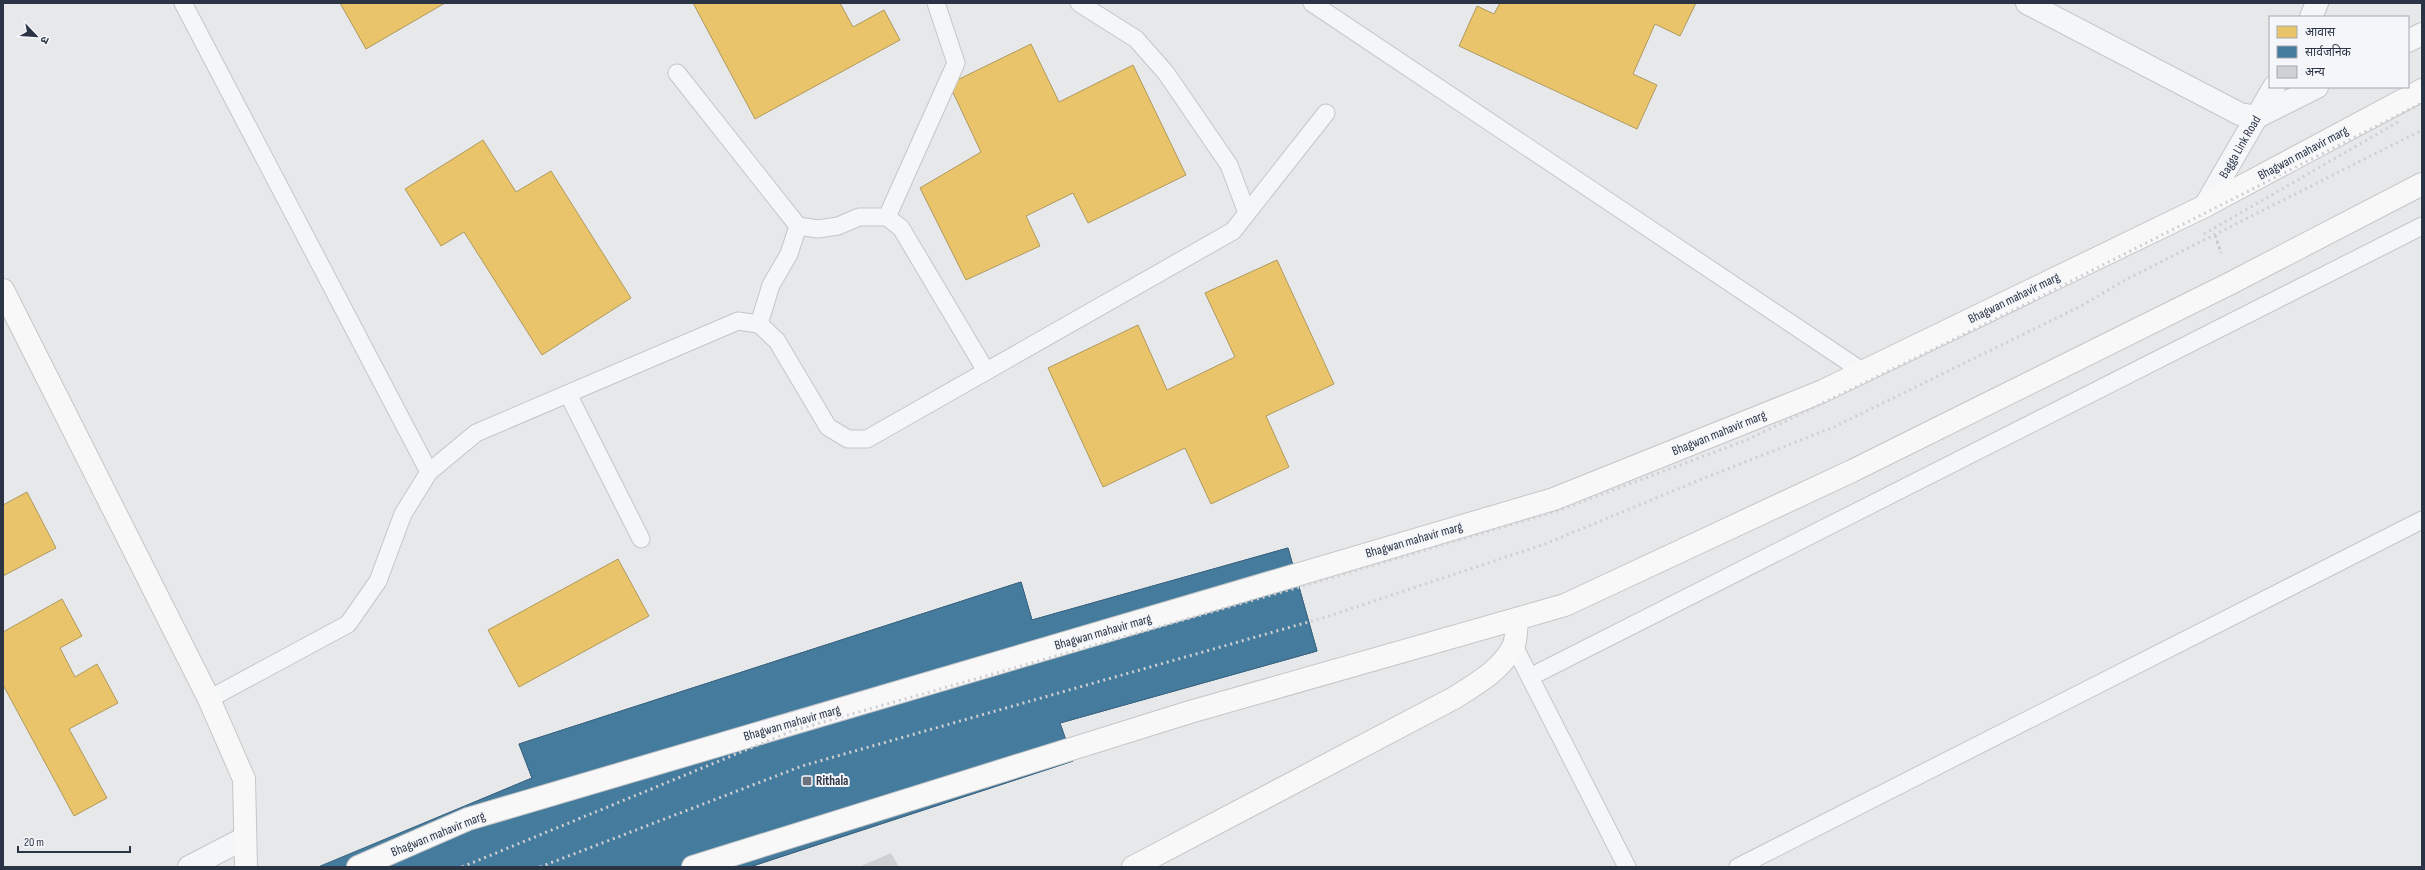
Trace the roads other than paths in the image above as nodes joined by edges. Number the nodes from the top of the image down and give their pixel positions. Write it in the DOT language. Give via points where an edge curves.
graph roads {
  1 [pos="183,3"];
  2 [pos="936,3"];
  3 [pos="1079,3"];
  4 [pos="1312,3"];
  5 [pos="2028,3"];
  6 [pos="2318,3"];
  7 [pos="2312,16"];
  8 [pos="2422,34"];
  9 [pos="2409,40"];
  10 [pos="677,73"];
  11 [pos="2273,88"];
  12 [pos="2315,88"];
  13 [pos="2422,90"];
  14 [pos="1326,113"];
  15 [pos="2257,117"];
  16 [pos="2422,184"];
  17 [pos="2204,206"];
  18 [pos="1247,213"];
  19 [pos="887,217"];
  20 [pos="798,226"];
  21 [pos="2422,226"];
  22 [pos="3,290"];
  23 [pos="758,324"];
  24 [pos="986,371"];
  25 [pos="1862,371"];
  26 [pos="568,394"];
  27 [pos="429,472"];
  28 [pos="2422,520"];
  29 [pos="641,539"];
  30 [pos="1517,619"];
  31 [pos="1514,646"];
  32 [pos="1530,677"];
  33 [pos="209,699"];
  34 [pos="246,838"];
  35 [pos="189,867"];
  36 [pos="246,867"];
  37 [pos="358,867"];
  38 [pos="693,867"];
  39 [pos="1133,867"];
  40 [pos="1627,867"];
  41 [pos="1738,867"];
  1 -- 27 [label="lane"];
  2 -- 19 [label="lane" via="956,63"];
  3 -- 18 [label="lane" via="1136,39 1166,73 1229,165"];
  4 -- 25 [label="lane"];
  5 -- 15 [label="street" via="2240,114"];
  6 -- 7 [label="street"];
  8 -- 9 [label="street"];
  10 -- 20 [label="lane"];
  11 -- 15 [label="street, Bagga Link Road"];
  12 -- 15 [label="street"];
  13 -- 17 [label="main road, Bhagwan mahavir marg"];
  14 -- 18 [label="lane"];
  15 -- 17 [label="street, Bagga Link Road"];
  16 -- 30 [label="main road" via="2231,283 1852,471 1565,605"];
  17 -- 25 [label="main road, Bhagwan mahavir marg"];
  18 -- 24 [label="lane" via="1233,231"];
  19 -- 20 [label="lane" via="859,217 838,226 818,229"];
  19 -- 24 [label="lane" via="901,228"];
  20 -- 23 [label="lane" via="789,254 771,285"];
  21 -- 32 [label="lane"];
  22 -- 33 [label="main road"];
  23 -- 24 [label="lane" via="777,341 828,428 848,439 867,439"];
  23 -- 26 [label="lane" via="738,321"];
  25 -- 37 [label="main road, Bhagwan mahavir marg" via="1823,391 1554,499 468,819"];
  26 -- 27 [label="lane" via="476,433"];
  26 -- 29 [label="lane"];
  27 -- 33 [label="lane" via="403,514 378,580 348,624"];
  28 -- 41 [label="lane"];
  30 -- 31 [label="main road"];
  30 -- 38 [label="main road" via="1190,712"];
  31 -- 32 [label="lane"];
  31 -- 39 [label="main road" via="1500,664 1481,681 1454,698"];
  32 -- 40 [label="lane"];
  33 -- 34 [label="main road" via="244,779"];
  34 -- 35 [label="street"];
  34 -- 36 [label="main road"];
}
